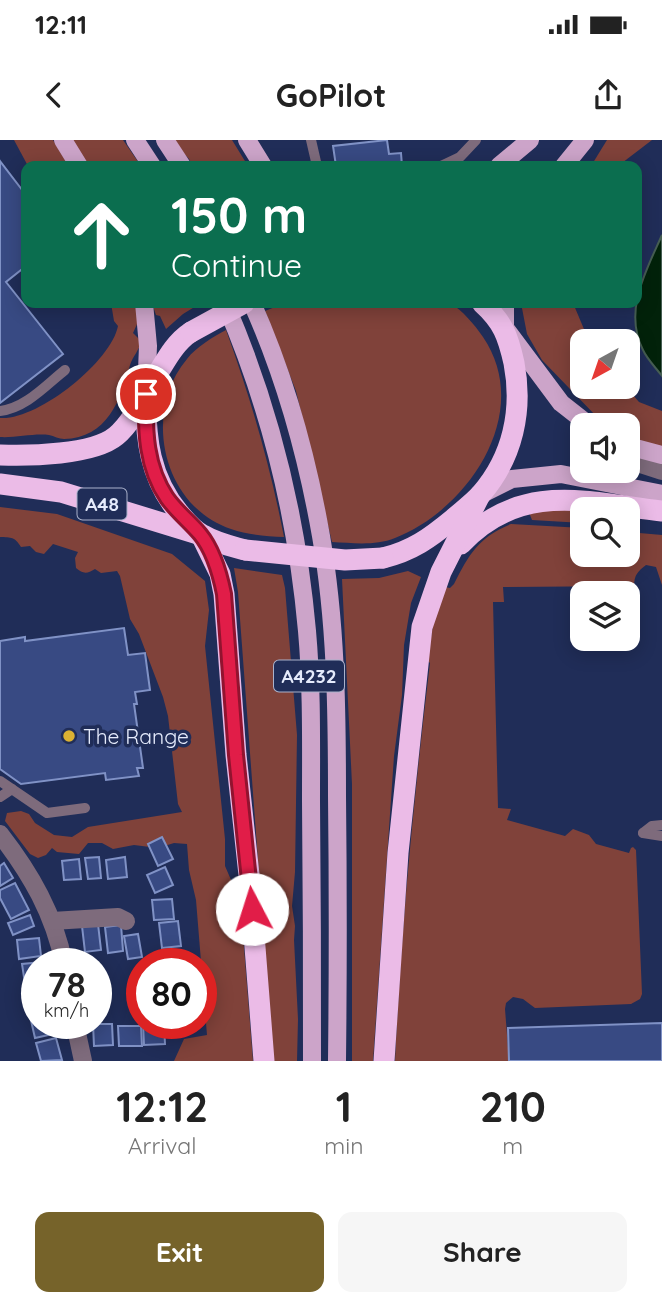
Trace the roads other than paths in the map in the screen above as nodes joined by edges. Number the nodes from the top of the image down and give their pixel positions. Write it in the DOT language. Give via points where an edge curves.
graph roads {
  1 [pos="63,140"];
  2 [pos="135,140"];
  3 [pos="165,140"];
  4 [pos="247,140"];
  5 [pos="311,140"];
  6 [pos="476,140"];
  7 [pos="530,140"];
  8 [pos="584,140"];
  9 [pos="76,161"];
  10 [pos="149,161"];
  11 [pos="179,161"];
  12 [pos="260,161"];
  13 [pos="316,161"];
  14 [pos="452,161"];
  15 [pos="505,161"];
  16 [pos="568,161"];
  17 [pos="144,308"];
  18 [pos="227,308"];
  19 [pos="235,308"];
  20 [pos="255,308"];
  21 [pos="487,308"];
  22 [pos="505,308"];
  23 [pos="505,328"];
  24 [pos="65,370"];
  25 [pos="146,394"];
  26 [pos="0,411"];
  27 [pos="572,413"];
  28 [pos="640,449"];
  29 [pos="0,455"];
  30 [pos="662,455"];
  31 [pos="640,464"];
  32 [pos="662,471"];
  33 [pos="0,484"];
  34 [pos="662,494"];
  35 [pos="480,495"];
  36 [pos="662,511"];
  37 [pos="201,535"];
  38 [pos="450,555"];
  39 [pos="0,780"];
  40 [pos="12,789"];
  41 [pos="0,797"];
  42 [pos="85,808"];
  43 [pos="662,825"];
  44 [pos="0,834"];
  45 [pos="662,836"];
  46 [pos="52,921"];
  47 [pos="126,922"];
  48 [pos="60,948"];
  49 [pos="78,1039"];
  50 [pos="83,1061"];
  51 [pos="264,1061"];
  52 [pos="312,1061"];
  53 [pos="337,1061"];
  54 [pos="384,1061"];
  1 -- 9 [label="main road"];
  2 -- 10 [label="main road"];
  3 -- 11 [label="main road"];
  4 -- 12 [label="main road"];
  5 -- 13 [label="lane"];
  6 -- 14 [label="lane"];
  7 -- 15 [label="main road"];
  8 -- 16 [label="main road"];
  17 -- 25 [label="main road"];
  18 -- 52 [label="main road, A4232" via="278,457 293,525 307,632"];
  19 -- 25 [label="highway, bridge" via="191,332 173,349"];
  20 -- 53 [label="main road, A4232" via="291,406 308,471 330,606 337,719"];
  21 -- 23 [label="highway"];
  22 -- 23 [label="main road"];
  23 -- 27 [label="main road"];
  23 -- 35 [label="highway" via="517,381 517,414 509,447"];
  24 -- 26 [label="lane" via="21,404"];
  25 -- 29 [label="highway" via="124,428 105,442 45,454"];
  25 -- 37 [label="highway" via="148,451 159,484"];
  28 -- 30 [label="main road"];
  31 -- 32 [label="street"];
  33 -- 37 [label="highway, A48" via="61,492"];
  34 -- 35 [label="main road" via="561,474 512,479"];
  35 -- 37 [label="highway, bridge" via="428,539 383,558 345,560 245,550"];
  35 -- 38 [label="highway"];
  36 -- 38 [label="highway" via="556,500 530,502 484,523"];
  37 -- 51 [label="highway" via="220,574 224,594"];
  38 -- 54 [label="highway" via="422,626 398,853"];
  39 -- 40 [label="lane"];
  40 -- 41 [label="lane"];
  40 -- 42 [label="lane" via="47,813"];
  43 -- 45 [label="lane" via="643,833"];
  44 -- 46 [label="street" via="33,880"];
  46 -- 47 [label="street" via="118,916"];
  46 -- 48 [label="street"];
  49 -- 50 [label="street"];
}
